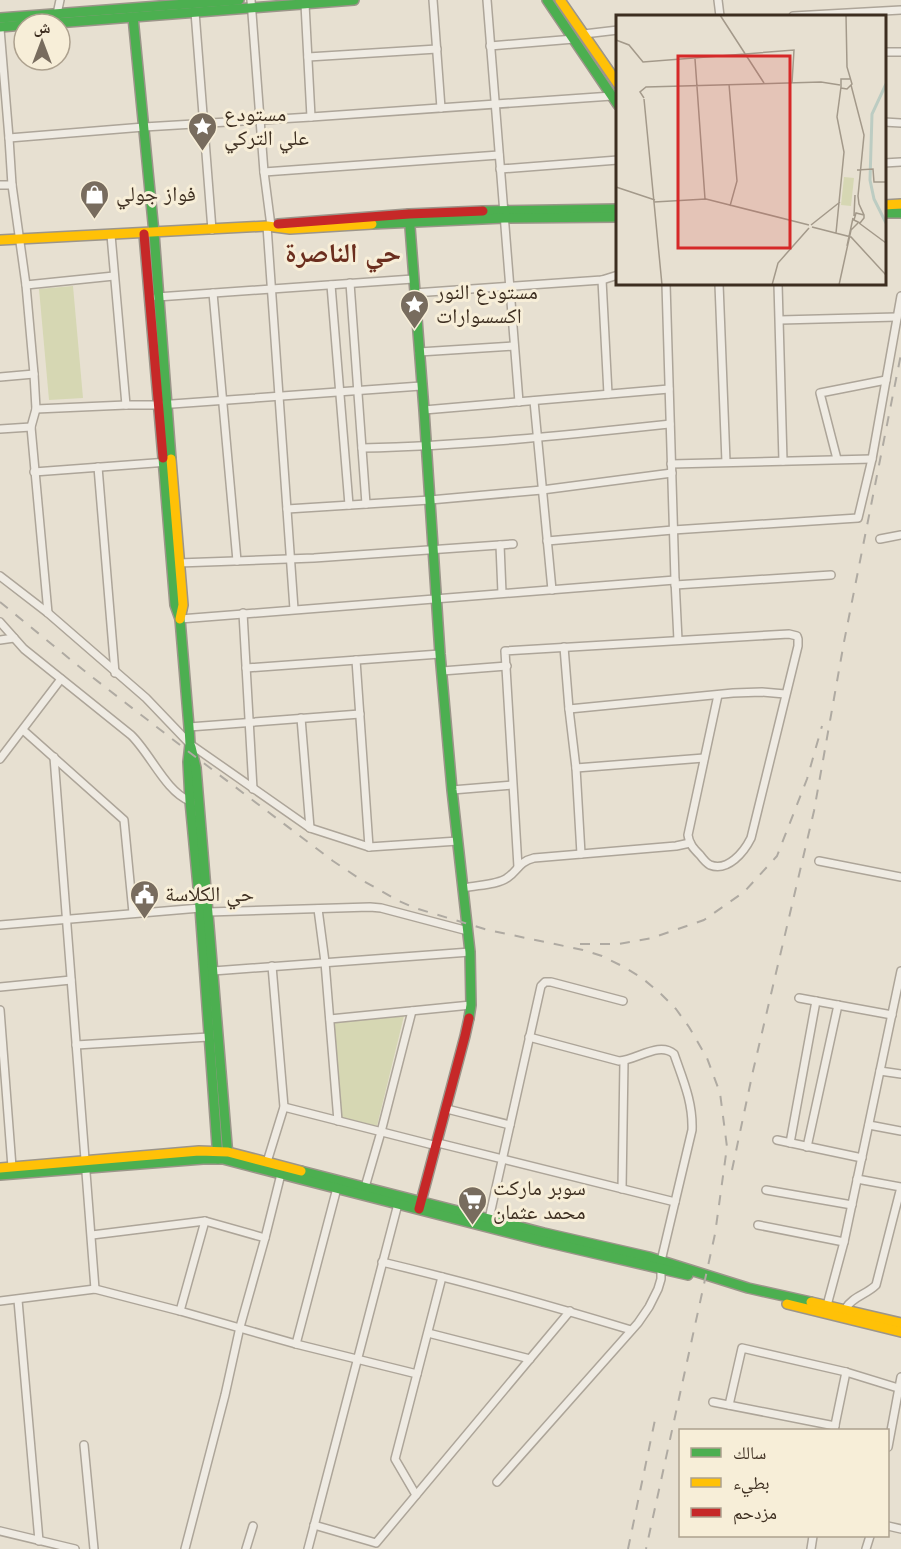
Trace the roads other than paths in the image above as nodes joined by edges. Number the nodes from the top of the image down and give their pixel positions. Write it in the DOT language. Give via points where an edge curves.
graph roads {
  1 [pos="238,0"];
  2 [pos="354,0"];
  3 [pos="433,0"];
  4 [pos="487,0"];
  5 [pos="547,0"];
  6 [pos="560,0"];
  7 [pos="718,0"];
  8 [pos="217,1"];
  9 [pos="157,3"];
  10 [pos="252,4"];
  11 [pos="305,4"];
  12 [pos="901,10"];
  13 [pos="72,12"];
  14 [pos="195,12"];
  15 [pos="720,15"];
  16 [pos="814,15"];
  17 [pos="133,17"];
  18 [pos="72,22"];
  19 [pos="0,28"];
  20 [pos="616,30"];
  21 [pos="585,34"];
  22 [pos="574,39"];
  23 [pos="490,46"];
  24 [pos="436,49"];
  25 [pos="308,57"];
  26 [pos="616,81"];
  27 [pos="612,96"];
  28 [pos="616,102"];
  29 [pos="495,105"];
  30 [pos="441,108"];
  31 [pos="311,117"];
  32 [pos="260,119"];
  33 [pos="886,122"];
  34 [pos="204,123"];
  35 [pos="901,123"];
  36 [pos="144,127"];
  37 [pos="9,138"];
  38 [pos="499,155"];
  39 [pos="616,160"];
  40 [pos="901,162"];
  41 [pos="886,163"];
  42 [pos="500,170"];
  43 [pos="264,172"];
  44 [pos="0,185"];
  45 [pos="12,185"];
  46 [pos="616,209"];
  47 [pos="503,214"];
  48 [pos="616,217"];
  49 [pos="409,218"];
  50 [pos="269,226"];
  51 [pos="212,230"];
  52 [pos="154,233"];
  53 [pos="144,234"];
  54 [pos="111,235"];
  55 [pos="20,239"];
  56 [pos="0,240"];
  57 [pos="114,276"];
  58 [pos="616,276"];
  59 [pos="412,279"];
  60 [pos="602,280"];
  61 [pos="350,284"];
  62 [pos="26,285"];
  63 [pos="331,285"];
  64 [pos="666,285"];
  65 [pos="719,285"];
  66 [pos="778,285"];
  67 [pos="509,287"];
  68 [pos="272,289"];
  69 [pos="213,293"];
  70 [pos="414,294"];
  71 [pos="901,296"];
  72 [pos="157,297"];
  73 [pos="897,316"];
  74 [pos="780,320"];
  75 [pos="514,346"];
  76 [pos="418,352"];
  77 [pos="34,374"];
  78 [pos="0,377"];
  79 [pos="886,380"];
  80 [pos="422,386"];
  81 [pos="669,389"];
  82 [pos="358,390"];
  83 [pos="340,392"];
  84 [pos="608,394"];
  85 [pos="279,396"];
  86 [pos="222,400"];
  87 [pos="534,400"];
  88 [pos="519,402"];
  89 [pos="126,405"];
  90 [pos="162,405"];
  91 [pos="36,409"];
  92 [pos="424,410"];
  93 [pos="670,424"];
  94 [pos="32,427"];
  95 [pos="0,429"];
  96 [pos="538,439"];
  97 [pos="426,447"];
  98 [pos="362,448"];
  99 [pos="837,459"];
  100 [pos="872,459"];
  101 [pos="783,460"];
  102 [pos="166,462"];
  103 [pos="726,462"];
  104 [pos="671,464"];
  105 [pos="98,467"];
  106 [pos="34,472"];
  107 [pos="672,473"];
  108 [pos="542,490"];
  109 [pos="430,500"];
  110 [pos="366,504"];
  111 [pos="349,505"];
  112 [pos="287,509"];
  113 [pos="673,530"];
  114 [pos="901,535"];
  115 [pos="880,539"];
  116 [pos="547,541"];
  117 [pos="513,544"];
  118 [pos="500,545"];
  119 [pos="433,549"];
  120 [pos="291,558"];
  121 [pos="237,561"];
  122 [pos="178,563"];
  123 [pos="831,575"];
  124 [pos="0,576"];
  125 [pos="675,582"];
  126 [pos="552,590"];
  127 [pos="502,593"];
  128 [pos="437,599"];
  129 [pos="294,609"];
  130 [pos="48,613"];
  131 [pos="243,613"];
  132 [pos="180,619"];
  133 [pos="0,622"];
  134 [pos="14,638"];
  135 [pos="0,640"];
  136 [pos="678,640"];
  137 [pos="564,647"];
  138 [pos="440,654"];
  139 [pos="356,660"];
  140 [pos="507,666"];
  141 [pos="246,668"];
  142 [pos="442,671"];
  143 [pos="115,673"];
  144 [pos="60,679"];
  145 [pos="785,693"];
  146 [pos="718,695"];
  147 [pos="568,709"];
  148 [pos="360,714"];
  149 [pos="301,718"];
  150 [pos="249,723"];
  151 [pos="189,727"];
  152 [pos="23,730"];
  153 [pos="190,744"];
  154 [pos="54,757"];
  155 [pos="704,758"];
  156 [pos="0,759"];
  157 [pos="576,768"];
  158 [pos="512,785"];
  159 [pos="253,789"];
  160 [pos="452,790"];
  161 [pos="190,801"];
  162 [pos="310,828"];
  163 [pos="458,841"];
  164 [pos="690,843"];
  165 [pos="369,847"];
  166 [pos="580,854"];
  167 [pos="819,861"];
  168 [pos="518,867"];
  169 [pos="901,877"];
  170 [pos="464,888"];
  171 [pos="318,909"];
  172 [pos="204,910"];
  173 [pos="133,913"];
  174 [pos="66,920"];
  175 [pos="0,925"];
  176 [pos="468,931"];
  177 [pos="470,952"];
  178 [pos="325,962"];
  179 [pos="272,966"];
  180 [pos="213,971"];
  181 [pos="901,971"];
  182 [pos="71,980"];
  183 [pos="0,987"];
  184 [pos="799,998"];
  185 [pos="623,1000"];
  186 [pos="816,1001"];
  187 [pos="471,1005"];
  188 [pos="838,1005"];
  189 [pos="0,1010"];
  190 [pos="412,1011"];
  191 [pos="892,1015"];
  192 [pos="330,1019"];
  193 [pos="209,1037"];
  194 [pos="529,1037"];
  195 [pos="76,1045"];
  196 [pos="624,1061"];
  197 [pos="880,1071"];
  198 [pos="901,1074"];
  199 [pos="284,1107"];
  200 [pos="447,1109"];
  201 [pos="338,1121"];
  202 [pos="510,1125"];
  203 [pos="869,1125"];
  204 [pos="901,1131"];
  205 [pos="381,1132"];
  206 [pos="777,1140"];
  207 [pos="790,1143"];
  208 [pos="437,1145"];
  209 [pos="807,1146"];
  210 [pos="223,1155"];
  211 [pos="862,1158"];
  212 [pos="502,1159"];
  213 [pos="267,1162"];
  214 [pos="86,1164"];
  215 [pos="12,1167"];
  216 [pos="0,1168"];
  217 [pos="281,1174"];
  218 [pos="0,1175"];
  219 [pos="857,1179"];
  220 [pos="365,1187"];
  221 [pos="337,1188"];
  222 [pos="622,1189"];
  223 [pos="766,1190"];
  224 [pos="399,1200"];
  225 [pos="675,1202"];
  226 [pos="420,1205"];
  227 [pos="852,1205"];
  228 [pos="489,1218"];
  229 [pos="205,1221"];
  230 [pos="758,1225"];
  231 [pos="92,1235"];
  232 [pos="265,1238"];
  233 [pos="844,1242"];
  234 [pos="382,1262"];
  235 [pos="661,1265"];
  236 [pos="442,1277"];
  237 [pos="95,1289"];
  238 [pos="18,1300"];
  239 [pos="0,1301"];
  240 [pos="826,1309"];
  241 [pos="845,1309"];
  242 [pos="180,1311"];
  243 [pos="570,1311"];
  244 [pos="901,1323"];
  245 [pos="240,1327"];
  246 [pos="631,1330"];
  247 [pos="901,1332"];
  248 [pos="428,1333"];
  249 [pos="296,1344"];
  250 [pos="530,1359"];
  251 [pos="358,1360"];
  252 [pos="846,1372"];
  253 [pos="417,1374"];
  254 [pos="901,1377"];
  255 [pos="900,1389"];
  256 [pos="713,1402"];
  257 [pos="729,1406"];
  258 [pos="835,1428"];
  259 [pos="889,1441"];
  260 [pos="84,1445"];
  261 [pos="498,1482"];
  262 [pos="416,1495"];
  263 [pos="314,1525"];
  264 [pos="253,1526"];
  265 [pos="0,1531"];
  266 [pos="39,1541"];
  267 [pos="75,1549"];
  268 [pos="94,1549"];
  269 [pos="185,1549"];
  270 [pos="246,1549"];
  271 [pos="308,1549"];
  1 -- 8 [label="street"];
  2 -- 11 [label="street"];
  3 -- 24 [label="street"];
  4 -- 23 [label="street"];
  5 -- 22 [label="street"];
  6 -- 21 [label="street"];
  7 -- 15 [label="street"];
  8 -- 9 [label="street"];
  9 -- 13 [label="street"];
  10 -- 11 [label="street"];
  10 -- 14 [label="street"];
  10 -- 32 [label="street"];
  11 -- 25 [label="street"];
  12 -- 16 [label="street"];
  14 -- 17 [label="street"];
  14 -- 34 [label="street"];
  17 -- 18 [label="street"];
  17 -- 36 [label="street"];
  19 -- 37 [label="street"];
  20 -- 21 [label="street"];
  21 -- 26 [label="street"];
  22 -- 23 [label="street"];
  22 -- 27 [label="street"];
  23 -- 29 [label="street"];
  24 -- 25 [label="street"];
  24 -- 30 [label="street"];
  25 -- 31 [label="street"];
  27 -- 28 [label="street"];
  27 -- 29 [label="street"];
  29 -- 30 [label="street"];
  29 -- 38 [label="street"];
  30 -- 31 [label="street"];
  31 -- 32 [label="street"];
  32 -- 34 [label="street"];
  32 -- 43 [label="street"];
  33 -- 35 [label="street"];
  34 -- 36 [label="street"];
  34 -- 51 [label="street"];
  36 -- 37 [label="street"];
  36 -- 52 [label="street"];
  37 -- 45 [label="street"];
  38 -- 42 [label="street"];
  38 -- 43 [label="street"];
  39 -- 42 [label="street"];
  40 -- 41 [label="street"];
  42 -- 47 [label="street"];
  43 -- 50 [label="street"];
  44 -- 45 [label="street"];
  45 -- 55 [label="street"];
  46 -- 47 [label="street"];
  47 -- 48 [label="street"];
  47 -- 49 [label="street"];
  47 -- 67 [label="street"];
  49 -- 50 [label="street" via="285,222"];
  49 -- 59 [label="street"];
  50 -- 51 [label="street"];
  50 -- 68 [label="street"];
  51 -- 52 [label="street"];
  52 -- 53 [label="street"];
  52 -- 72 [label="street"];
  53 -- 54 [label="street"];
  53 -- 90 [label="street"];
  54 -- 55 [label="street"];
  54 -- 57 [label="street"];
  55 -- 56 [label="street"];
  55 -- 62 [label="street"];
  57 -- 62 [label="street"];
  57 -- 89 [label="street"];
  58 -- 60 [label="street"];
  59 -- 61 [label="street"];
  59 -- 70 [label="street"];
  60 -- 67 [label="street"];
  60 -- 84 [label="street"];
  61 -- 63 [label="street"];
  61 -- 82 [label="street"];
  62 -- 77 [label="street"];
  63 -- 68 [label="street"];
  63 -- 83 [label="street"];
  64 -- 81 [label="street"];
  65 -- 103 [label="street"];
  66 -- 74 [label="street"];
  67 -- 70 [label="street"];
  67 -- 75 [label="street"];
  68 -- 69 [label="street"];
  68 -- 85 [label="street"];
  69 -- 72 [label="street"];
  69 -- 86 [label="street"];
  70 -- 76 [label="street"];
  71 -- 73 [label="street"];
  72 -- 90 [label="street"];
  73 -- 74 [label="street"];
  73 -- 79 [label="street"];
  74 -- 101 [label="street"];
  75 -- 76 [label="street"];
  75 -- 88 [label="street"];
  76 -- 80 [label="street"];
  77 -- 78 [label="street"];
  77 -- 91 [label="street"];
  79 -- 99 [label="street" via="820,393"];
  79 -- 100 [label="street"];
  80 -- 82 [label="street"];
  80 -- 92 [label="street"];
  81 -- 84 [label="street"];
  81 -- 93 [label="street"];
  82 -- 83 [label="street"];
  82 -- 98 [label="street"];
  83 -- 85 [label="street"];
  83 -- 111 [label="street"];
  84 -- 87 [label="street"];
  85 -- 86 [label="street"];
  85 -- 112 [label="street"];
  86 -- 90 [label="street"];
  86 -- 121 [label="street"];
  87 -- 88 [label="street"];
  87 -- 96 [label="street"];
  88 -- 92 [label="street"];
  89 -- 90 [label="street"];
  89 -- 91 [label="street"];
  90 -- 102 [label="street"];
  91 -- 94 [label="street"];
  92 -- 97 [label="street"];
  93 -- 96 [label="street"];
  93 -- 104 [label="street"];
  94 -- 95 [label="street"];
  94 -- 106 [label="street"];
  96 -- 97 [label="street"];
  96 -- 108 [label="street"];
  97 -- 98 [label="street"];
  97 -- 109 [label="street"];
  98 -- 110 [label="street"];
  99 -- 100 [label="street"];
  99 -- 101 [label="street"];
  100 -- 113 [label="street" via="858,518"];
  101 -- 103 [label="street"];
  102 -- 105 [label="street"];
  102 -- 122 [label="street"];
  102 -- 132 [label="street" via="175,605"];
  103 -- 104 [label="street"];
  104 -- 107 [label="street"];
  105 -- 106 [label="street"];
  105 -- 143 [label="street"];
  106 -- 130 [label="street"];
  107 -- 108 [label="street"];
  107 -- 113 [label="street"];
  108 -- 109 [label="street"];
  108 -- 116 [label="street"];
  109 -- 110 [label="street"];
  109 -- 119 [label="street"];
  110 -- 111 [label="street"];
  111 -- 112 [label="street"];
  112 -- 120 [label="street"];
  113 -- 116 [label="street"];
  113 -- 125 [label="street"];
  114 -- 115 [label="street"];
  116 -- 126 [label="street"];
  117 -- 118 [label="street"];
  118 -- 119 [label="street"];
  118 -- 127 [label="street"];
  119 -- 120 [label="street"];
  119 -- 128 [label="street"];
  120 -- 121 [label="street"];
  120 -- 129 [label="street"];
  121 -- 122 [label="street"];
  122 -- 132 [label="street" via="183,608"];
  123 -- 125 [label="street"];
  124 -- 130 [label="street"];
  125 -- 126 [label="street"];
  125 -- 136 [label="street"];
  126 -- 127 [label="street"];
  127 -- 128 [label="street"];
  128 -- 129 [label="street"];
  128 -- 138 [label="street"];
  129 -- 131 [label="street"];
  130 -- 143 [label="street"];
  131 -- 132 [label="street"];
  131 -- 141 [label="street"];
  132 -- 151 [label="street"];
  133 -- 134 [label="street"];
  134 -- 135 [label="street"];
  134 -- 144 [label="street"];
  136 -- 137 [label="street"];
  136 -- 145 [label="street" via="794,634 798,645"];
  137 -- 140 [label="street" via="505,651"];
  137 -- 147 [label="street"];
  138 -- 139 [label="street"];
  138 -- 142 [label="street"];
  139 -- 141 [label="street"];
  139 -- 148 [label="street"];
  140 -- 142 [label="street"];
  140 -- 158 [label="street"];
  141 -- 150 [label="street"];
  142 -- 160 [label="street"];
  143 -- 153 [label="street"];
  144 -- 152 [label="street"];
  144 -- 161 [label="street" via="131,735 172,788"];
  145 -- 146 [label="street"];
  145 -- 164 [label="street" via="748,843 732,861 716,866 707,863"];
  146 -- 147 [label="street"];
  146 -- 155 [label="street"];
  147 -- 157 [label="street"];
  148 -- 149 [label="street"];
  148 -- 165 [label="street"];
  149 -- 150 [label="street"];
  149 -- 162 [label="street"];
  150 -- 151 [label="street"];
  150 -- 159 [label="street"];
  151 -- 153 [label="street"];
  152 -- 154 [label="street"];
  152 -- 156 [label="street"];
  153 -- 159 [label="street"];
  153 -- 161 [label="street"];
  153 -- 172 [label="street" via="196,768"];
  154 -- 173 [label="street" via="124,820"];
  154 -- 174 [label="street"];
  155 -- 157 [label="street"];
  155 -- 164 [label="street" via="688,835"];
  157 -- 166 [label="street"];
  158 -- 160 [label="street"];
  158 -- 168 [label="street"];
  159 -- 162 [label="street"];
  160 -- 163 [label="street"];
  161 -- 172 [label="street"];
  162 -- 165 [label="street"];
  163 -- 165 [label="street"];
  163 -- 170 [label="street"];
  164 -- 166 [label="street"];
  166 -- 168 [label="street" via="534,858"];
  167 -- 169 [label="street"];
  168 -- 170 [label="street" via="502,880"];
  170 -- 176 [label="street"];
  171 -- 172 [label="street"];
  171 -- 176 [label="street" via="375,907"];
  171 -- 178 [label="street"];
  172 -- 173 [label="street"];
  172 -- 180 [label="street"];
  172 -- 193 [label="street"];
  173 -- 174 [label="street"];
  174 -- 175 [label="street"];
  174 -- 182 [label="street"];
  176 -- 177 [label="street"];
  177 -- 178 [label="street"];
  177 -- 187 [label="street"];
  178 -- 179 [label="street"];
  178 -- 192 [label="street"];
  179 -- 180 [label="street"];
  179 -- 199 [label="street"];
  180 -- 210 [label="street"];
  181 -- 191 [label="street"];
  182 -- 183 [label="street"];
  182 -- 195 [label="street"];
  184 -- 186 [label="street"];
  185 -- 194 [label="street" via="545,982"];
  186 -- 188 [label="street"];
  186 -- 207 [label="street"];
  187 -- 190 [label="street"];
  187 -- 200 [label="street"];
  188 -- 191 [label="street"];
  188 -- 209 [label="street"];
  189 -- 215 [label="street"];
  190 -- 192 [label="street"];
  190 -- 205 [label="street"];
  191 -- 197 [label="street"];
  192 -- 201 [label="street"];
  193 -- 195 [label="street"];
  193 -- 210 [label="street"];
  194 -- 196 [label="street"];
  194 -- 202 [label="street"];
  195 -- 214 [label="street"];
  196 -- 222 [label="street"];
  196 -- 225 [label="street" via="658,1049 669,1050 689,1094 692,1130"];
  197 -- 198 [label="street"];
  197 -- 203 [label="street"];
  199 -- 201 [label="street"];
  199 -- 213 [label="street"];
  200 -- 202 [label="street"];
  200 -- 208 [label="street"];
  201 -- 205 [label="street"];
  202 -- 212 [label="street"];
  203 -- 204 [label="street"];
  203 -- 211 [label="street"];
  205 -- 208 [label="street"];
  205 -- 220 [label="street"];
  206 -- 207 [label="street"];
  207 -- 209 [label="street"];
  208 -- 212 [label="street"];
  208 -- 226 [label="street"];
  209 -- 211 [label="street"];
  210 -- 213 [label="street"];
  210 -- 214 [label="street" via="199,1150"];
  210 -- 217 [label="street"];
  211 -- 219 [label="street"];
  212 -- 222 [label="street"];
  212 -- 228 [label="street"];
  213 -- 220 [label="street"];
  214 -- 215 [label="street"];
  214 -- 218 [label="street"];
  214 -- 231 [label="street"];
  215 -- 216 [label="street"];
  217 -- 221 [label="street"];
  217 -- 232 [label="street"];
  219 -- 227 [label="street"];
  219 -- 241 [label="street" via="901,1187 876,1285"];
  220 -- 224 [label="street"];
  221 -- 224 [label="street"];
  221 -- 249 [label="street"];
  222 -- 225 [label="street"];
  223 -- 227 [label="street"];
  224 -- 226 [label="street"];
  224 -- 234 [label="street"];
  225 -- 235 [label="street"];
  226 -- 228 [label="street"];
  226 -- 235 [label="street" via="553,1243"];
  227 -- 233 [label="street"];
  228 -- 235 [label="street"];
  229 -- 231 [label="street"];
  229 -- 232 [label="street"];
  229 -- 242 [label="street"];
  230 -- 233 [label="street"];
  231 -- 237 [label="street"];
  232 -- 245 [label="street"];
  233 -- 240 [label="street"];
  234 -- 236 [label="street"];
  234 -- 251 [label="street"];
  235 -- 240 [label="street"];
  235 -- 246 [label="street" via="654,1298"];
  236 -- 243 [label="street"];
  236 -- 248 [label="street"];
  237 -- 238 [label="street"];
  237 -- 242 [label="street"];
  238 -- 239 [label="street"];
  238 -- 266 [label="street"];
  240 -- 241 [label="street"];
  240 -- 247 [label="street"];
  241 -- 244 [label="street"];
  242 -- 245 [label="street"];
  243 -- 246 [label="street"];
  243 -- 250 [label="street"];
  245 -- 249 [label="street"];
  245 -- 269 [label="street"];
  246 -- 261 [label="street"];
  248 -- 250 [label="street"];
  248 -- 253 [label="street"];
  249 -- 251 [label="street"];
  250 -- 262 [label="street"];
  251 -- 253 [label="street"];
  251 -- 263 [label="street"];
  252 -- 255 [label="street"];
  252 -- 257 [label="street" via="742,1348"];
  252 -- 258 [label="street"];
  253 -- 262 [label="street" via="395,1460"];
  254 -- 255 [label="street"];
  255 -- 259 [label="street"];
  256 -- 257 [label="street"];
  257 -- 258 [label="street"];
  260 -- 268 [label="street"];
  262 -- 263 [label="street" via="376,1543"];
  263 -- 271 [label="street"];
  264 -- 270 [label="street"];
  265 -- 266 [label="street"];
  266 -- 267 [label="street"];
}
